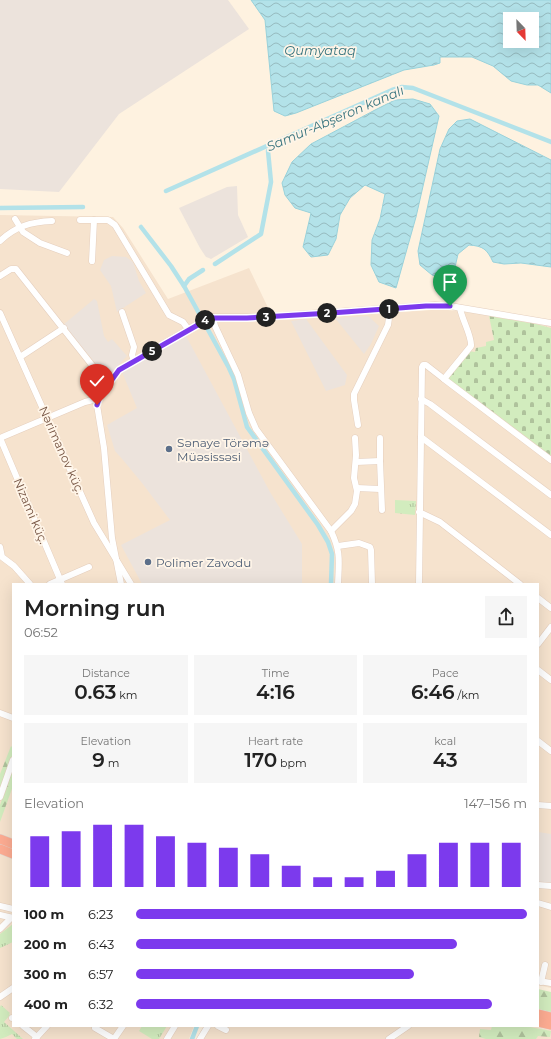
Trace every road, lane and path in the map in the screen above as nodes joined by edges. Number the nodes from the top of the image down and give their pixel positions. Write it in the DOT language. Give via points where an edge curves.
graph roads {
  1 [pos="15,219"];
  2 [pos="80,220"];
  3 [pos="94,220"];
  4 [pos="52,221"];
  5 [pos="19,227"];
  6 [pos="0,241"];
  7 [pos="66,253"];
  8 [pos="92,262"];
  9 [pos="0,276"];
  10 [pos="460,308"];
  11 [pos="388,309"];
  12 [pos="122,312"];
  13 [pos="0,313"];
  14 [pos="210,318"];
  15 [pos="551,323"];
  16 [pos="64,328"];
  17 [pos="188,329"];
  18 [pos="20,357"];
  19 [pos="134,361"];
  20 [pos="444,379"];
  21 [pos="109,383"];
  22 [pos="422,399"];
  23 [pos="98,401"];
  24 [pos="48,418"];
  25 [pos="358,425"];
  26 [pos="421,437"];
  27 [pos="0,438"];
  28 [pos="355,438"];
  29 [pos="380,438"];
  30 [pos="551,460"];
  31 [pos="380,461"];
  32 [pos="356,462"];
  33 [pos="357,488"];
  34 [pos="380,489"];
  35 [pos="551,495"];
  36 [pos="382,510"];
  37 [pos="419,512"];
  38 [pos="331,531"];
  39 [pos="551,535"];
  40 [pos="338,546"];
  41 [pos="0,547"];
  42 [pos="117,560"];
  43 [pos="89,567"];
  44 [pos="61,582"];
  45 [pos="29,583"];
  46 [pos="121,583"];
  47 [pos="130,583"];
  48 [pos="338,583"];
  49 [pos="372,583"];
  50 [pos="419,583"];
  51 [pos="519,583"];
  52 [pos="539,599"];
  53 [pos="551,608"];
  54 [pos="551,627"];
  55 [pos="539,643"];
  56 [pos="539,671"];
  57 [pos="551,680"];
  58 [pos="0,713"];
  59 [pos="12,718"];
  60 [pos="539,742"];
  61 [pos="551,751"];
  62 [pos="12,763"];
  63 [pos="0,797"];
  64 [pos="539,806"];
  65 [pos="551,806"];
  66 [pos="0,836"];
  67 [pos="7,842"];
  68 [pos="0,849"];
  69 [pos="12,854"];
  70 [pos="539,885"];
  71 [pos="551,886"];
  72 [pos="539,903"];
  73 [pos="0,906"];
  74 [pos="551,907"];
  75 [pos="12,910"];
  76 [pos="0,915"];
  77 [pos="12,918"];
  78 [pos="0,929"];
  79 [pos="545,965"];
  80 [pos="540,981"];
  81 [pos="551,984"];
  82 [pos="12,989"];
  83 [pos="0,997"];
  84 [pos="539,1014"];
  85 [pos="551,1017"];
  86 [pos="539,1022"];
  87 [pos="551,1025"];
  88 [pos="24,1027"];
  89 [pos="46,1027"];
  90 [pos="122,1027"];
  91 [pos="174,1027"];
  92 [pos="207,1027"];
  93 [pos="220,1027"];
  94 [pos="407,1027"];
  95 [pos="95,1028"];
  96 [pos="226,1030"];
  97 [pos="36,1038"];
  98 [pos="114,1039"];
  99 [pos="167,1039"];
  100 [pos="200,1039"];
  101 [pos="389,1039"];
  1 -- 5 [label="street"];
  2 -- 3 [label="street"];
  3 -- 8 [label="street"];
  3 -- 17 [label="street" via="108,220 115,225 169,315 184,322"];
  4 -- 5 [label="street"];
  5 -- 6 [label="street"];
  5 -- 7 [label="street" via="34,239"];
  9 -- 16 [label="street" via="11,269 16,269"];
  10 -- 11 [label="street" via="435,305"];
  10 -- 15 [label="street"];
  10 -- 20 [label="street" via="472,344"];
  11 -- 14 [label="street"];
  11 -- 25 [label="street" via="388,326 354,394"];
  12 -- 19 [label="street" via="134,347"];
  13 -- 18 [label="street, Nərimanov küç."];
  14 -- 17 [label="street"];
  14 -- 38 [label="street" via="238,375 256,429"];
  16 -- 18 [label="street"];
  16 -- 21 [label="street" via="99,374"];
  17 -- 19 [label="street"];
  18 -- 24 [label="street, Nərimanov küç."];
  19 -- 21 [label="street" via="119,370"];
  20 -- 22 [label="street" via="423,365"];
  20 -- 30 [label="street"];
  21 -- 23 [label="street"];
  22 -- 26 [label="street"];
  22 -- 35 [label="street"];
  23 -- 24 [label="street" via="85,402"];
  23 -- 42 [label="street" via="112,538"];
  24 -- 27 [label="street"];
  24 -- 42 [label="street, Nərimanov küç." via="94,523"];
  26 -- 37 [label="street"];
  26 -- 39 [label="street"];
  27 -- 44 [label="street, Nizami küç."];
  28 -- 32 [label="street"];
  29 -- 31 [label="street"];
  31 -- 32 [label="street"];
  31 -- 34 [label="street"];
  32 -- 33 [label="street" via="354,478"];
  33 -- 34 [label="street"];
  33 -- 38 [label="street" via="354,507"];
  34 -- 36 [label="street"];
  37 -- 50 [label="street"];
  37 -- 51 [label="street" via="440,522"];
  38 -- 40 [label="street"];
  40 -- 48 [label="street"];
  40 -- 49 [label="street" via="359,543 370,547"];
  41 -- 45 [label="street" via="2,557"];
  42 -- 46 [label="street"];
  42 -- 47 [label="street, Nərimanov küç."];
  43 -- 44 [label="street"];
  52 -- 53 [label="street"];
  54 -- 55 [label="street"];
  56 -- 57 [label="street"];
  58 -- 59 [label="street"];
  60 -- 61 [label="street"];
  62 -- 63 [label="street"];
  64 -- 65 [label="street"];
  66 -- 67 [label="street"];
  68 -- 69 [label="highway"];
  70 -- 71 [label="street"];
  72 -- 74 [label="street"];
  73 -- 75 [label="street"];
  76 -- 77 [label="street"];
  77 -- 78 [label="street"];
  79 -- 80 [label="street"];
  80 -- 81 [label="street"];
  82 -- 83 [label="street"];
  84 -- 85 [label="highway"];
  86 -- 87 [label="highway"];
  88 -- 97 [label="street"];
  89 -- 97 [label="street"];
  90 -- 98 [label="street"];
  91 -- 99 [label="street"];
  92 -- 100 [label="street"];
  93 -- 96 [label="street"];
  94 -- 101 [label="street"];
  95 -- 98 [label="street"];
}
